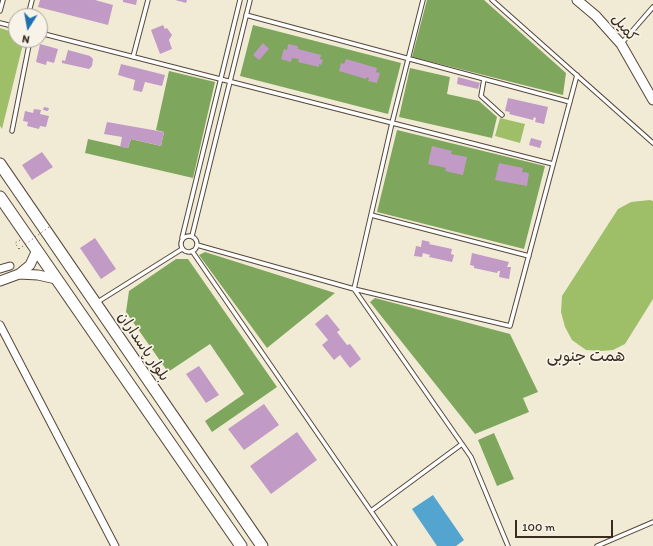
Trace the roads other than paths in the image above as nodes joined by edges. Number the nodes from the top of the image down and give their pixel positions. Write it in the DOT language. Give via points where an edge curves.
graph roads {
  1 [pos="3,0"];
  2 [pos="148,0"];
  3 [pos="240,0"];
  4 [pos="250,0"];
  5 [pos="423,0"];
  6 [pos="492,0"];
  7 [pos="578,0"];
  8 [pos="653,7"];
  9 [pos="0,11"];
  10 [pos="246,15"];
  11 [pos="48,35"];
  12 [pos="621,44"];
  13 [pos="28,48"];
  14 [pos="134,57"];
  15 [pos="408,59"];
  16 [pos="577,75"];
  17 [pos="221,79"];
  18 [pos="484,79"];
  19 [pos="230,82"];
  20 [pos="653,100"];
  21 [pos="570,102"];
  22 [pos="502,115"];
  23 [pos="392,123"];
  24 [pos="12,131"];
  25 [pos="653,143"];
  26 [pos="0,164"];
  27 [pos="553,164"];
  28 [pos="0,197"];
  29 [pos="371,215"];
  30 [pos="192,236"];
  31 [pos="182,238"];
  32 [pos="197,245"];
  33 [pos="182,249"];
  34 [pos="37,250"];
  35 [pos="192,251"];
  36 [pos="528,256"];
  37 [pos="10,266"];
  38 [pos="0,270"];
  39 [pos="19,274"];
  40 [pos="56,279"];
  41 [pos="0,282"];
  42 [pos="354,289"];
  43 [pos="96,304"];
  44 [pos="0,325"];
  45 [pos="462,444"];
  46 [pos="209,469"];
  47 [pos="195,479"];
  48 [pos="371,511"];
  49 [pos="653,522"];
  50 [pos="115,546"];
  51 [pos="241,546"];
  52 [pos="262,546"];
  53 [pos="395,546"];
  54 [pos="508,546"];
  55 [pos="597,546"];
  1 -- 9 [label="lane"];
  2 -- 14 [label="lane"];
  3 -- 17 [label="lane"];
  4 -- 10 [label="lane"];
  5 -- 15 [label="lane"];
  6 -- 16 [label="lane"];
  7 -- 12 [label="street, کمیل"];
  8 -- 12 [label="lane"];
  10 -- 15 [label="lane"];
  10 -- 19 [label="lane"];
  11 -- 14 [label="lane"];
  12 -- 20 [label="street, کمیل"];
  13 -- 24 [label="lane"];
  14 -- 17 [label="lane"];
  15 -- 18 [label="lane"];
  15 -- 23 [label="lane"];
  16 -- 21 [label="lane"];
  16 -- 25 [label="lane"];
  17 -- 19 [label="lane"];
  17 -- 31 [label="lane"];
  18 -- 21 [label="lane"];
  18 -- 22 [label="lane" via="481,96"];
  19 -- 23 [label="lane"];
  19 -- 30 [label="lane"];
  21 -- 27 [label="lane"];
  23 -- 27 [label="lane"];
  23 -- 29 [label="lane"];
  26 -- 43 [label="main road, بلوار پاسداران"];
  27 -- 36 [label="lane"];
  28 -- 34 [label="main road"];
  29 -- 36 [label="lane"];
  29 -- 42 [label="lane"];
  30 -- 31 [label="lane"];
  30 -- 32 [label="lane"];
  31 -- 33 [label="lane"];
  32 -- 35 [label="lane"];
  32 -- 42 [label="lane"];
  33 -- 35 [label="lane" via="186,252"];
  33 -- 43 [label="lane"];
  34 -- 39 [label="street" via="30,265"];
  34 -- 40 [label="main road"];
  35 -- 48 [label="lane"];
  36 -- 42 [label="lane" via="510,326"];
  37 -- 38 [label="street"];
  39 -- 40 [label="street"];
  39 -- 41 [label="street"];
  40 -- 47 [label="main road"];
  42 -- 45 [label="lane"];
  43 -- 46 [label="main road, بلوار پاسداران"];
  44 -- 50 [label="street"];
  45 -- 48 [label="lane"];
  45 -- 54 [label="lane" via="471,457"];
  46 -- 47 [label="main road"];
  46 -- 52 [label="main road, بلوار پاسداران"];
  47 -- 51 [label="main road"];
  48 -- 53 [label="lane"];
  49 -- 55 [label="lane"];
}
